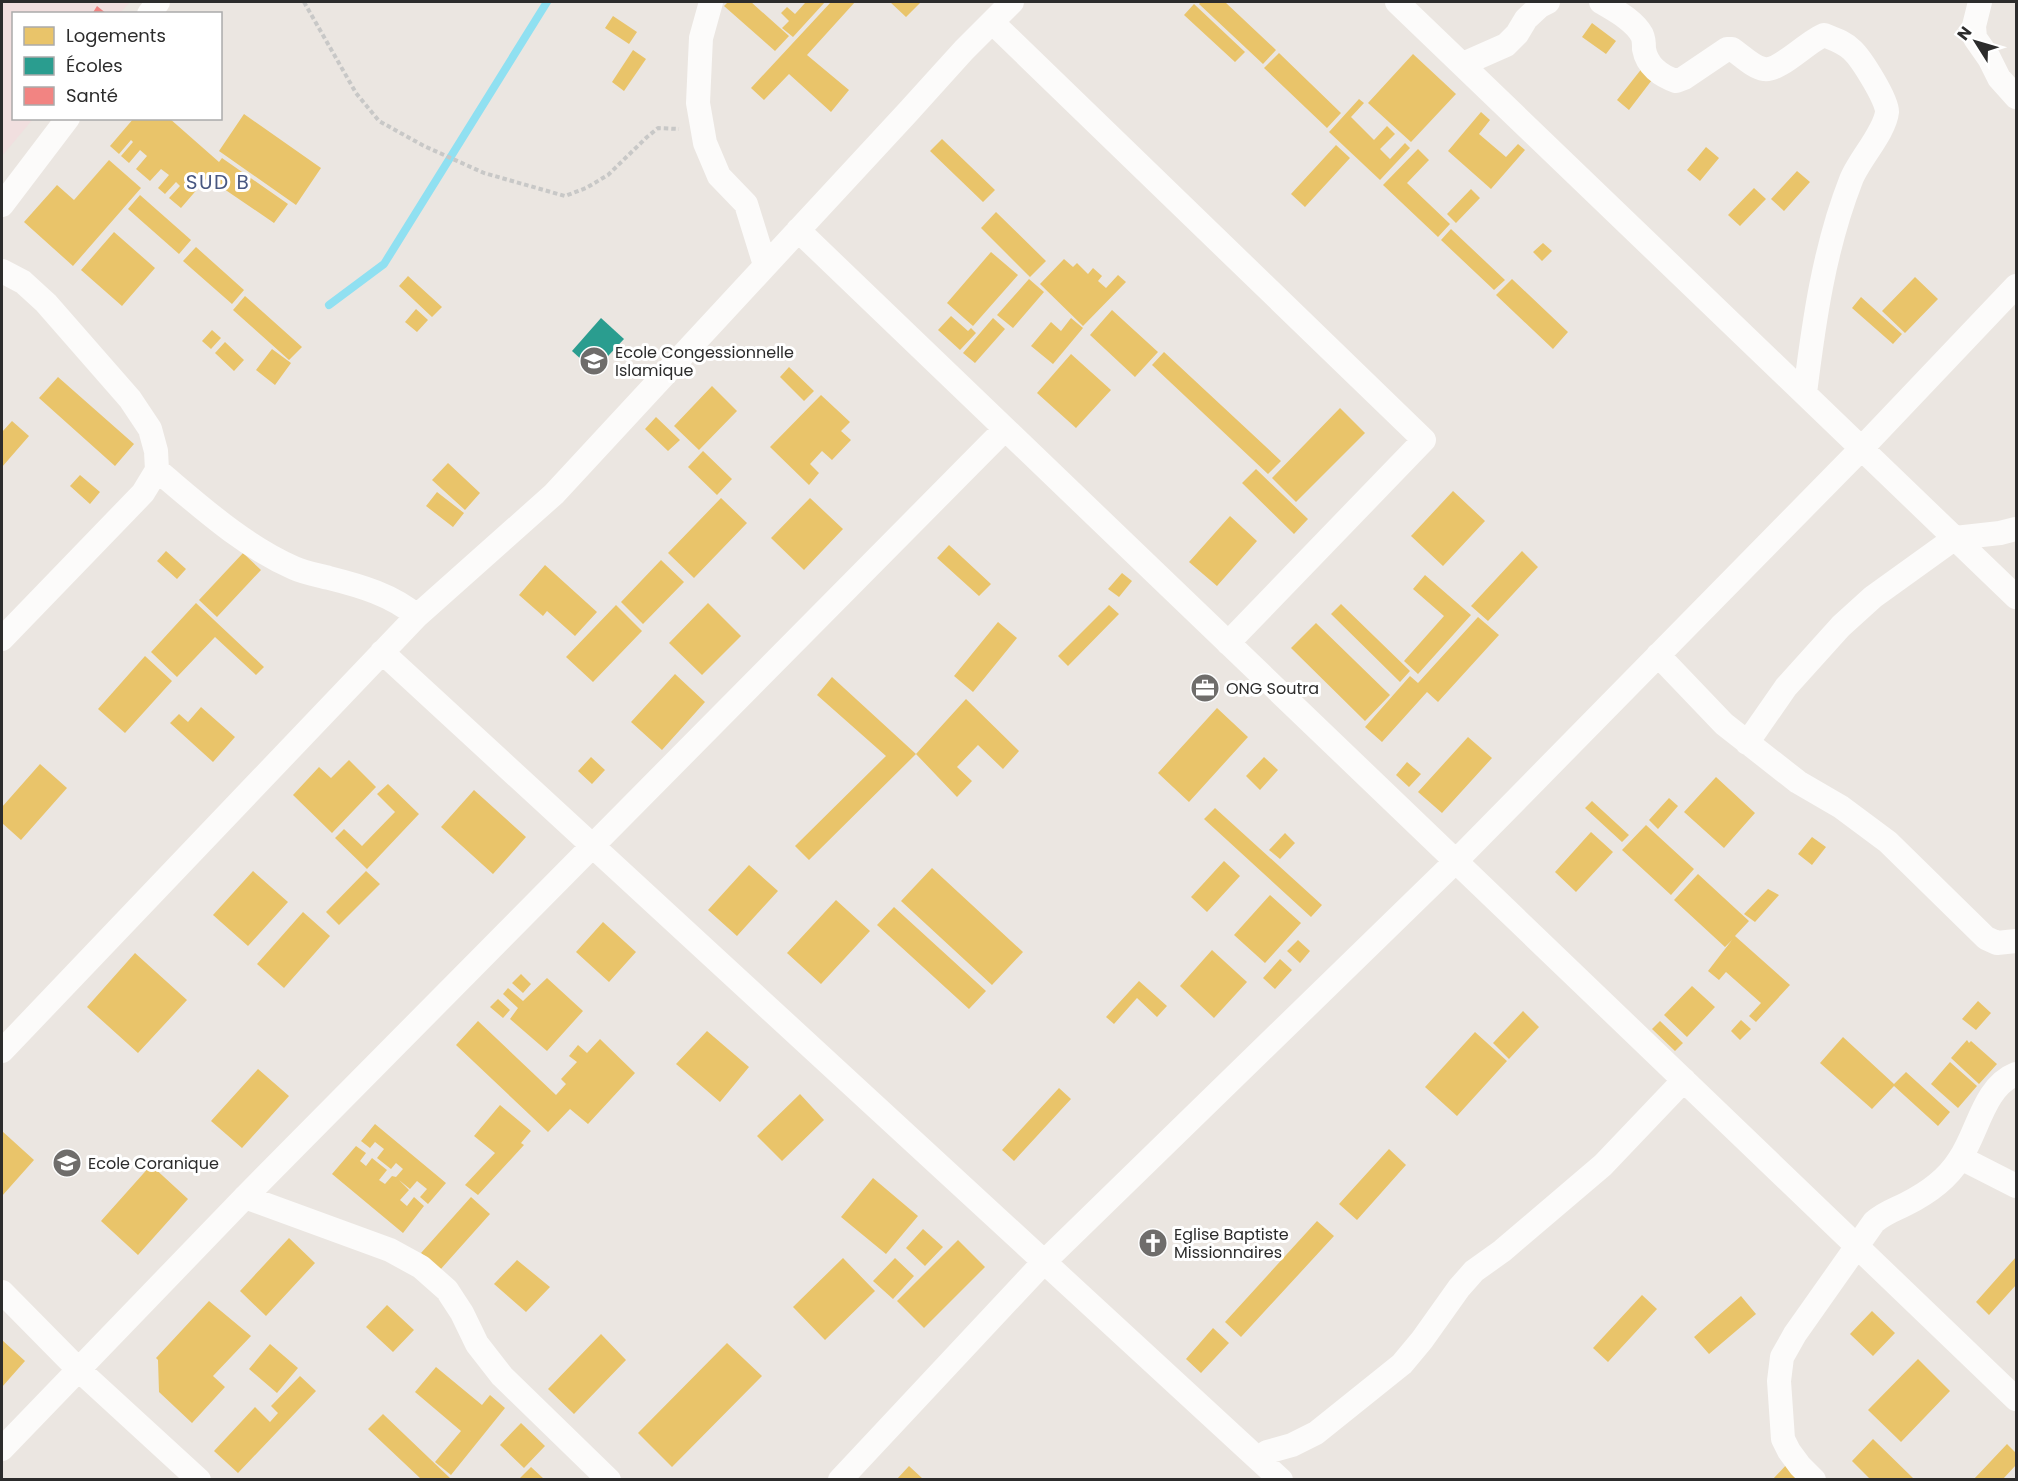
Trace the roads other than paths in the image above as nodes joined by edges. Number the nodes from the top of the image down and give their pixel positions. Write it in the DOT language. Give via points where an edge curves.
graph roads {
  1 [pos="711,2"];
  2 [pos="1011,2"];
  3 [pos="1397,2"];
  4 [pos="1548,2"];
  5 [pos="1601,2"];
  6 [pos="1980,2"];
  7 [pos="992,22"];
  8 [pos="1463,64"];
  9 [pos="2016,97"];
  10 [pos="66,120"];
  11 [pos="2,205"];
  12 [pos="798,230"];
  13 [pos="765,265"];
  14 [pos="2,271"];
  15 [pos="2016,286"];
  16 [pos="1805,393"];
  17 [pos="1005,429"];
  18 [pos="1862,448"];
  19 [pos="157,470"];
  20 [pos="2016,529"];
  21 [pos="1955,538"];
  22 [pos="2016,597"];
  23 [pos="417,616"];
  24 [pos="2,639"];
  25 [pos="1228,643"];
  26 [pos="382,652"];
  27 [pos="1658,655"];
  28 [pos="1747,743"];
  29 [pos="592,845"];
  30 [pos="1456,861"];
  31 [pos="2016,941"];
  32 [pos="2,1051"];
  33 [pos="2016,1074"];
  34 [pos="1684,1080"];
  35 [pos="1961,1158"];
  36 [pos="2016,1186"];
  37 [pos="245,1197"];
  38 [pos="1858,1247"];
  39 [pos="1044,1262"];
  40 [pos="2,1292"];
  41 [pos="79,1370"];
  42 [pos="2016,1399"];
  43 [pos="2,1449"];
  44 [pos="1262,1462"];
  45 [pos="865,1469"];
  46 [pos="199,1479"];
  47 [pos="609,1479"];
  48 [pos="840,1479"];
  49 [pos="1281,1479"];
  50 [pos="1814,1479"];
  1 -- 13 [label="street" via="701,38 698,103 705,143 719,176 746,204"];
  2 -- 7 [label="street"];
  3 -- 8 [label="street"];
  4 -- 8 [label="street" via="1526,19 1506,45"];
  5 -- 16 [label="street" via="1642,34 1650,64 1667,78 1684,78 1727,49 1768,70 1824,35 1840,40 1853,51 1886,102 1887,114 1852,177 1830,245"];
  6 -- 9 [label="street" via="1975,38 1999,78"];
  7 -- 12 [label="street"];
  7 -- 25 [label="street" via="1424,440"];
  8 -- 16 [label="street"];
  10 -- 11 [label="street"];
  12 -- 13 [label="street"];
  12 -- 17 [label="street"];
  13 -- 23 [label="street" via="554,494"];
  14 -- 19 [label="street" via="23,282 46,303 130,399 150,429"];
  15 -- 18 [label="street"];
  16 -- 18 [label="street"];
  17 -- 25 [label="street"];
  17 -- 29 [label="street"];
  18 -- 21 [label="street"];
  18 -- 27 [label="street"];
  19 -- 23 [label="street" via="262,553 297,570 393,598"];
  19 -- 24 [label="street" via="142,493"];
  20 -- 21 [label="street"];
  21 -- 22 [label="street"];
  21 -- 28 [label="street" via="1873,597 1841,626 1786,687"];
  23 -- 26 [label="street"];
  25 -- 30 [label="street"];
  26 -- 29 [label="street"];
  26 -- 32 [label="street"];
  27 -- 28 [label="street"];
  27 -- 30 [label="street"];
  28 -- 31 [label="street" via="1888,842 1986,938 1996,943"];
  29 -- 37 [label="street"];
  29 -- 39 [label="street"];
  30 -- 34 [label="street"];
  30 -- 39 [label="street"];
  33 -- 35 [label="street" via="2004,1080 1991,1098"];
  34 -- 38 [label="street"];
  34 -- 44 [label="street" via="1603,1164 1502,1251 1474,1270 1402,1364 1316,1433 1267,1452"];
  35 -- 36 [label="street"];
  35 -- 38 [label="street" via="1929,1189 1881,1216"];
  37 -- 41 [label="street"];
  37 -- 47 [label="street" via="390,1250 421,1267 447,1290 477,1344 502,1376"];
  38 -- 42 [label="street"];
  38 -- 50 [label="street" via="1782,1357 1779,1381 1783,1439 1800,1466"];
  39 -- 44 [label="street"];
  39 -- 45 [label="street"];
  40 -- 41 [label="street"];
  41 -- 43 [label="street"];
  41 -- 46 [label="street"];
  44 -- 49 [label="street"];
  45 -- 48 [label="street"];
}
